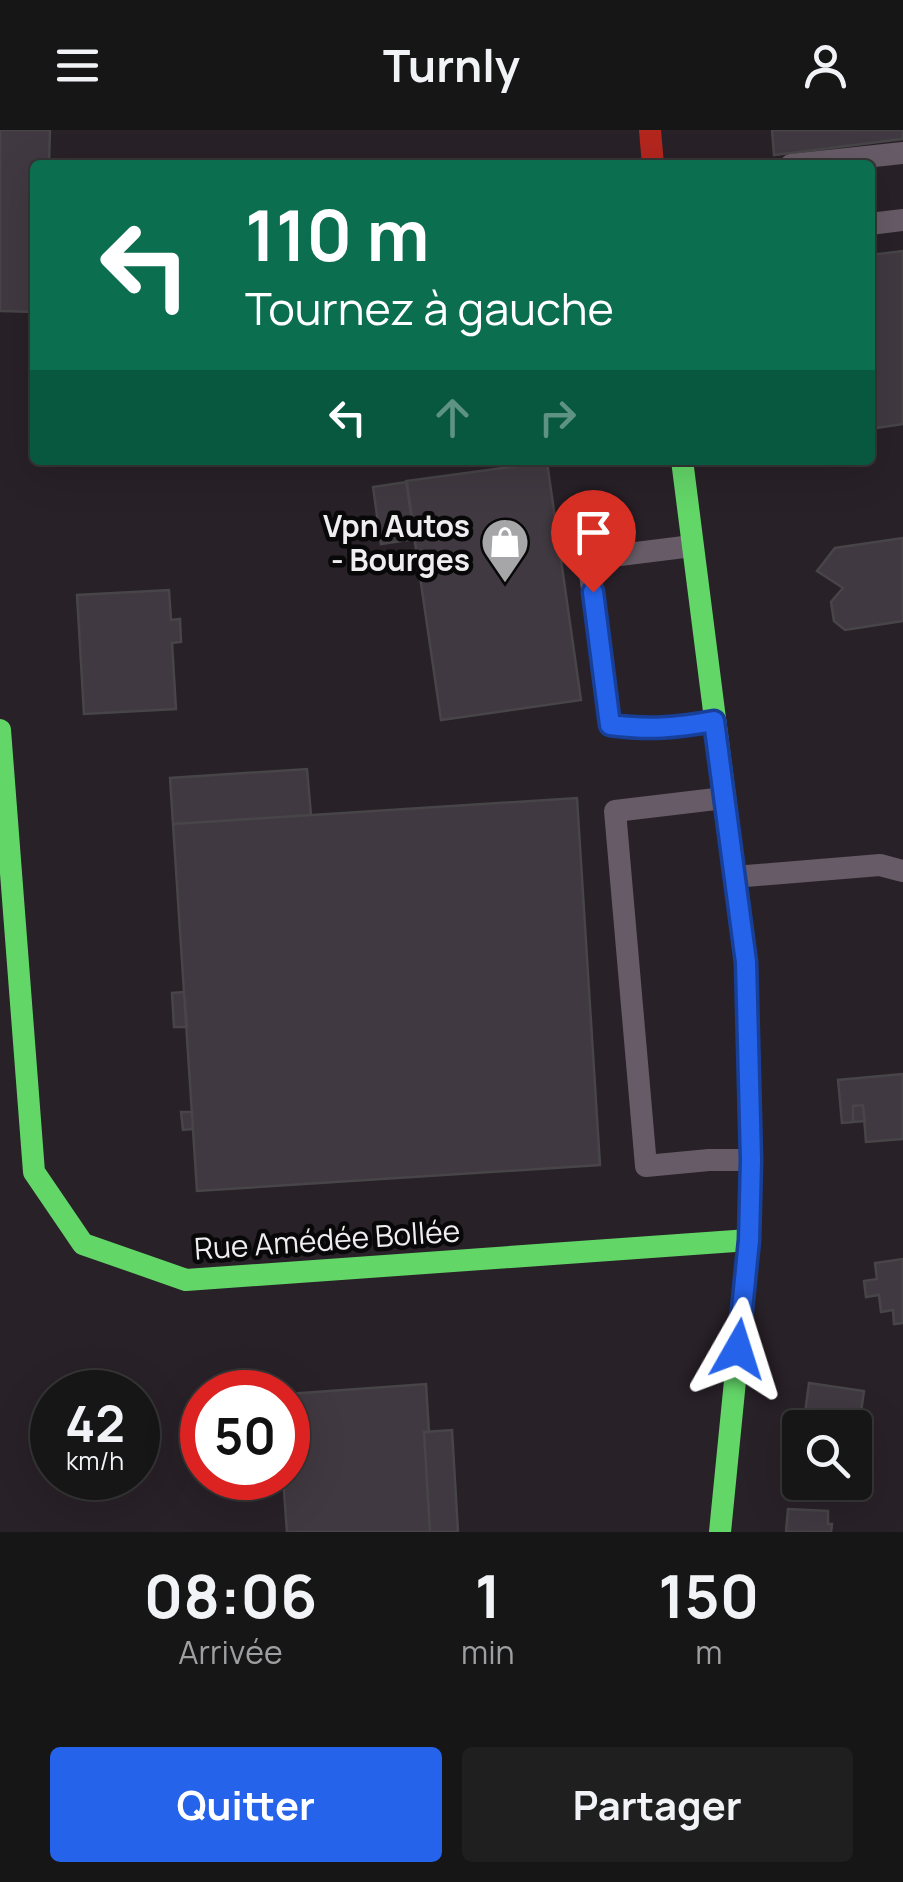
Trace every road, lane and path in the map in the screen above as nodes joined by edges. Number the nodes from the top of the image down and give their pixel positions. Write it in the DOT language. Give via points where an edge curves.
graph roads {
  1 [pos="650,130"];
  2 [pos="903,153"];
  3 [pos="653,160"];
  4 [pos="838,160"];
  5 [pos="903,220"];
  6 [pos="875,223"];
  7 [pos="683,465"];
  8 [pos="692,546"];
  9 [pos="714,721"];
  10 [pos="0,730"];
  11 [pos="724,798"];
  12 [pos="903,848"];
  13 [pos="892,868"];
  14 [pos="734,877"];
  15 [pos="751,1160"];
  16 [pos="749,1240"];
  17 [pos="720,1532"];
  1 -- 3 [label="street"];
  2 -- 4 [label="lane"];
  5 -- 6 [label="lane"];
  7 -- 8 [label="street"];
  8 -- 9 [label="street"];
  8 -- 9 [label="lane" via="588,558 610,725 645,730"];
  9 -- 11 [label="street"];
  10 -- 16 [label="street, Rue Amédée Bollée" via="34,1172 83,1244 186,1280"];
  11 -- 14 [label="street"];
  11 -- 15 [label="lane" via="615,811 646,1166"];
  12 -- 13 [label="lane"];
  13 -- 14 [label="lane"];
  14 -- 15 [label="street" via="746,962"];
  15 -- 16 [label="street"];
  16 -- 17 [label="street"];
}
